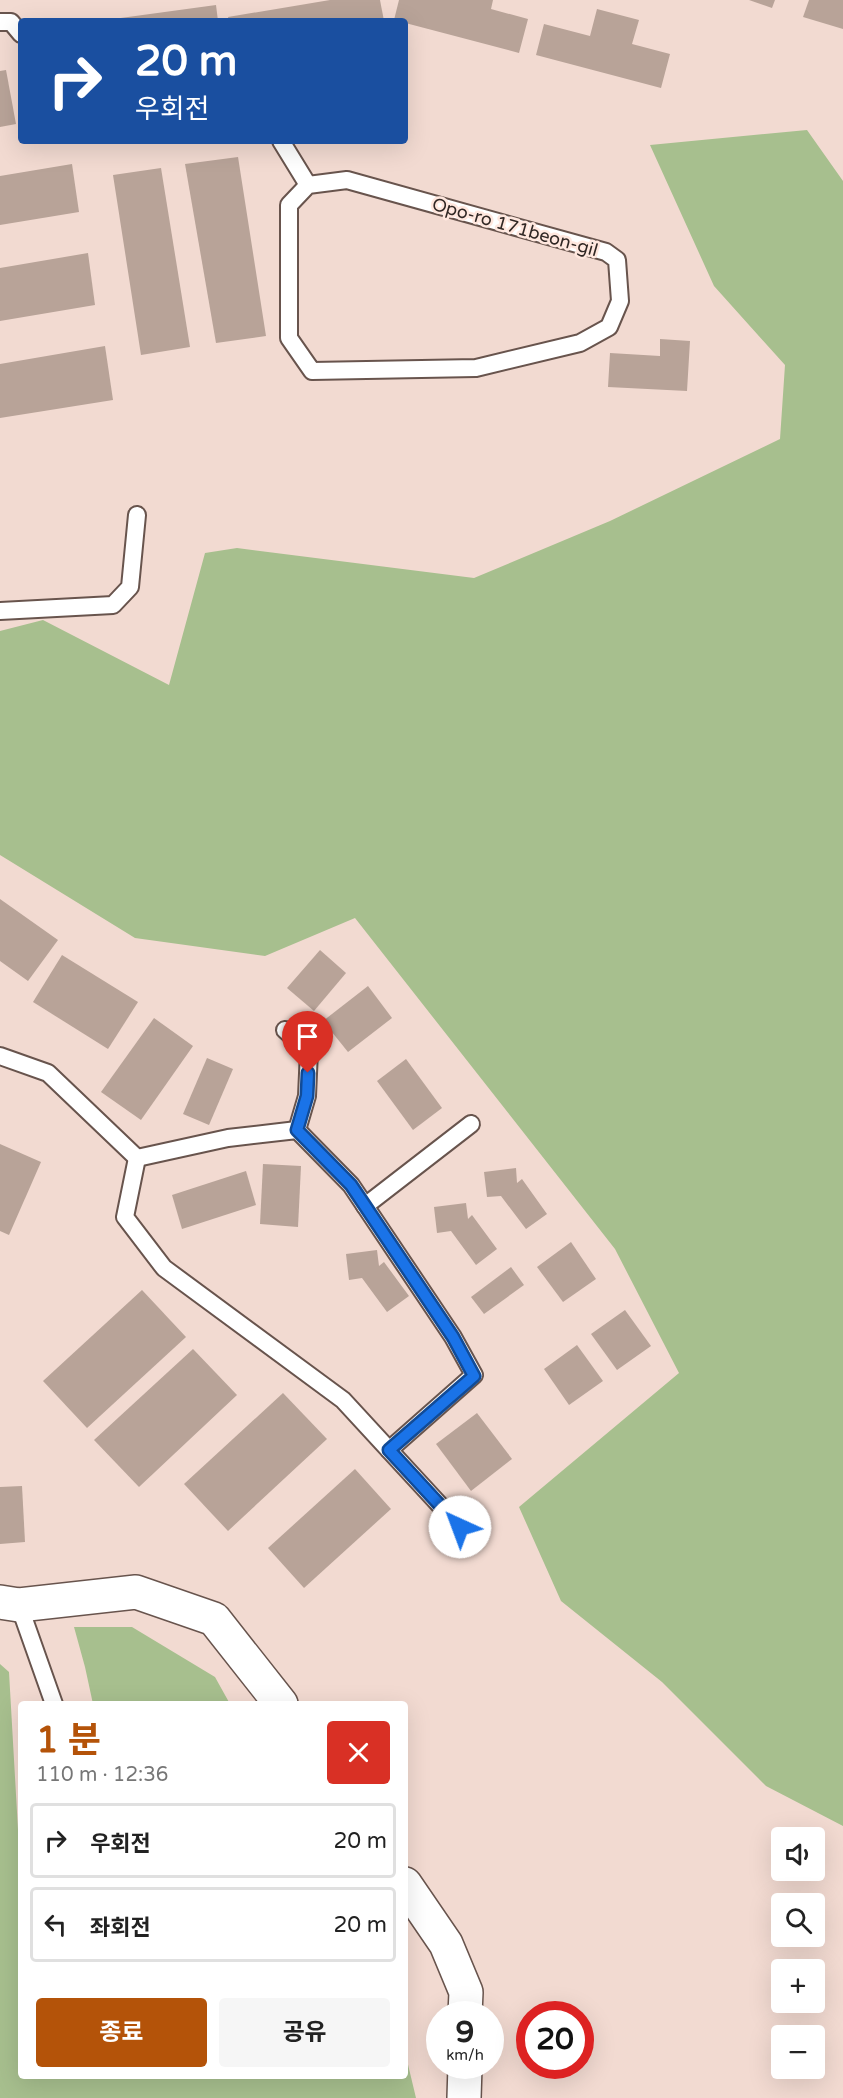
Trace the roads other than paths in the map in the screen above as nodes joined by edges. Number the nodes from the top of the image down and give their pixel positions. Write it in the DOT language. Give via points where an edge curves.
graph roads {
  1 [pos="0,22"];
  2 [pos="18,30"];
  3 [pos="283,144"];
  4 [pos="308,185"];
  5 [pos="137,514"];
  6 [pos="0,611"];
  7 [pos="285,1030"];
  8 [pos="0,1056"];
  9 [pos="471,1124"];
  10 [pos="297,1130"];
  11 [pos="137,1158"];
  12 [pos="365,1206"];
  13 [pos="389,1450"];
  14 [pos="460,1527"];
  15 [pos="9,1604"];
  16 [pos="53,1701"];
  17 [pos="279,1701"];
  18 [pos="408,1888"];
  19 [pos="466,2001"];
  20 [pos="465,2079"];
  21 [pos="465,2098"];
  1 -- 2 [label="lane" via="12,22"];
  3 -- 4 [label="lane"];
  4 -- 4 [label="lane, Opo-ro 171beon-gil" via="347,180 606,252 617,260 620,301 609,327 580,343 476,368 312,371 289,338 289,205"];
  5 -- 6 [label="lane" via="130,587 113,605"];
  7 -- 10 [label="lane" via="309,1051 307,1096"];
  8 -- 11 [label="lane" via="48,1073"];
  9 -- 12 [label="lane"];
  10 -- 11 [label="lane" via="228,1138"];
  10 -- 12 [label="lane" via="351,1185"];
  11 -- 13 [label="lane" via="125,1217 164,1269 343,1400"];
  12 -- 13 [label="lane" via="453,1337 474,1376"];
  13 -- 14 [label="lane"];
  15 -- 16 [label="lane"];
  15 -- 17 [label="street" via="136,1592 214,1619"];
  18 -- 19 [label="street" via="446,1944 466,1992"];
  20 -- 21 [label="street"];
}
